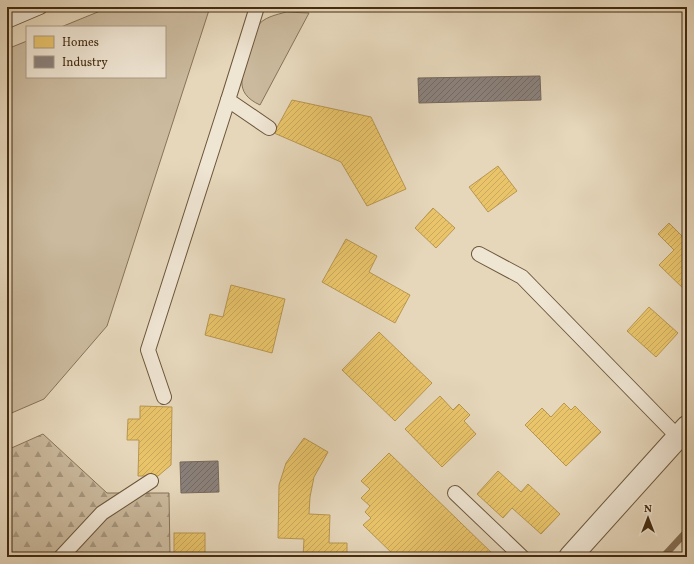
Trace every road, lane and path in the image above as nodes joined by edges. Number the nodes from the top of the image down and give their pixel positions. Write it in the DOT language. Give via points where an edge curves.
graph roads {
  1 [pos="40,7"];
  2 [pos="257,7"];
  3 [pos="7,21"];
  4 [pos="228,100"];
  5 [pos="269,128"];
  6 [pos="479,254"];
  7 [pos="164,397"];
  8 [pos="682,432"];
  9 [pos="151,481"];
  10 [pos="455,493"];
  11 [pos="61,557"];
  12 [pos="522,557"];
  13 [pos="570,557"];
  1 -- 3 [label="lane"];
  2 -- 4 [label="lane"];
  4 -- 5 [label="lane"];
  4 -- 7 [label="lane" via="148,350"];
  6 -- 8 [label="lane" via="522,277"];
  8 -- 13 [label="street"];
  9 -- 11 [label="lane" via="102,513"];
  10 -- 12 [label="lane"];
}
